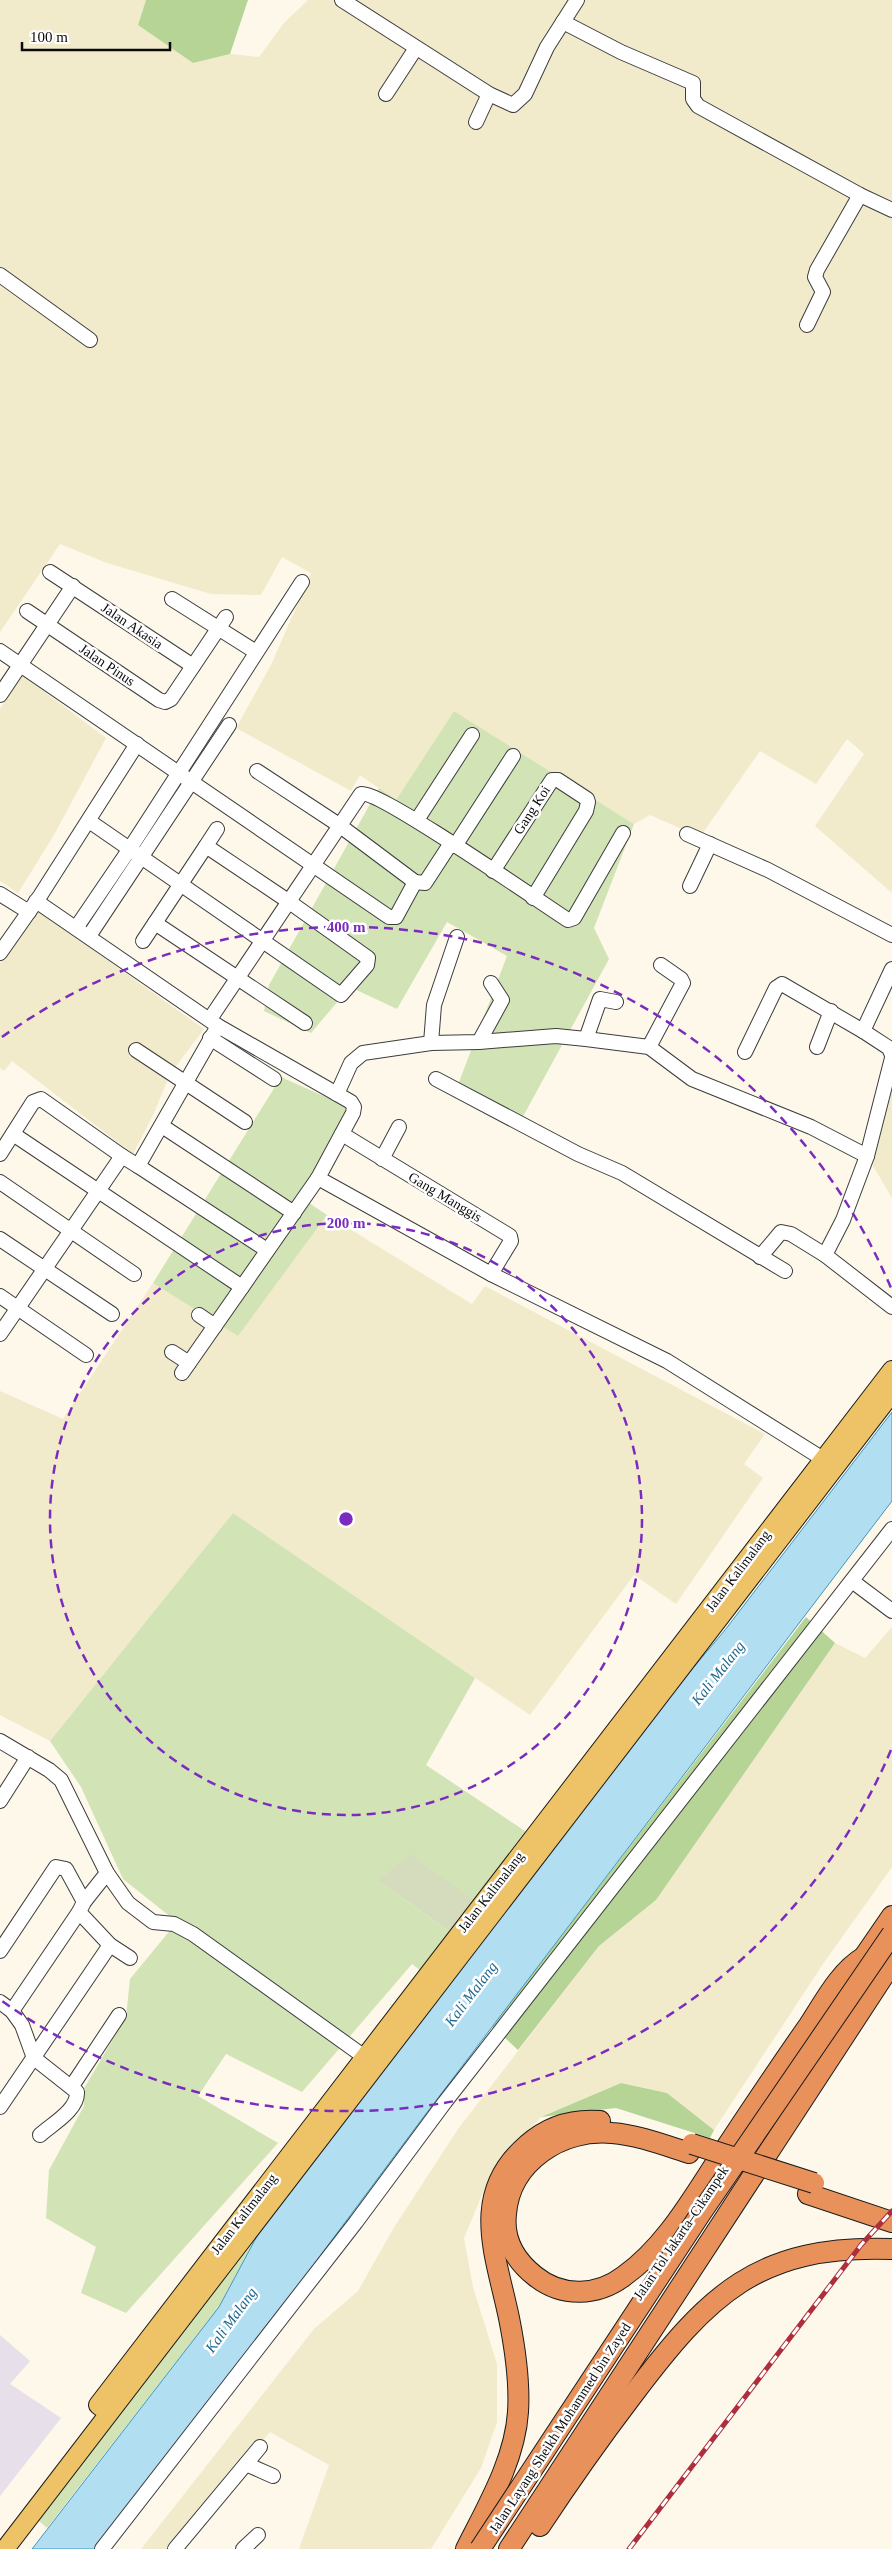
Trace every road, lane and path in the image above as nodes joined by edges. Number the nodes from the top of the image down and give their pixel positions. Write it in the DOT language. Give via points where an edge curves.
graph roads {
  1 [pos="342,0"];
  2 [pos="577,0"];
  3 [pos="563,22"];
  4 [pos="416,48"];
  5 [pos="386,94"];
  6 [pos="489,94"];
  7 [pos="476,122"];
  8 [pos="860,195"];
  9 [pos="892,210"];
  10 [pos="1,278"];
  11 [pos="807,325"];
  12 [pos="90,340"];
  13 [pos="50,572"];
  14 [pos="302,582"];
  15 [pos="73,586"];
  16 [pos="172,599"];
  17 [pos="28,611"];
  18 [pos="226,617"];
  19 [pos="47,624"];
  20 [pos="218,629"];
  21 [pos="0,651"];
  22 [pos="256,652"];
  23 [pos="20,664"];
  24 [pos="193,666"];
  25 [pos="0,695"];
  26 [pos="229,725"];
  27 [pos="472,735"];
  28 [pos="137,744"];
  29 [pos="513,756"];
  30 [pos="257,771"];
  31 [pos="178,774"];
  32 [pos="192,783"];
  33 [pos="417,820"];
  34 [pos="88,821"];
  35 [pos="339,825"];
  36 [pos="217,829"];
  37 [pos="623,833"];
  38 [pos="687,834"];
  39 [pos="453,844"];
  40 [pos="710,844"];
  41 [pos="206,846"];
  42 [pos="129,850"];
  43 [pos="142,859"];
  44 [pos="314,864"];
  45 [pos="493,871"];
  46 [pos="416,882"];
  47 [pos="181,885"];
  48 [pos="690,886"];
  49 [pos="0,894"];
  50 [pos="533,898"];
  51 [pos="288,901"];
  52 [pos="32,907"];
  53 [pos="155,923"];
  54 [pos="76,928"];
  55 [pos="892,935"];
  56 [pos="89,936"];
  57 [pos="458,937"];
  58 [pos="263,940"];
  59 [pos="143,941"];
  60 [pos="0,953"];
  61 [pos="661,965"];
  62 [pos="892,969"];
  63 [pos="238,978"];
  64 [pos="491,983"];
  65 [pos="616,1002"];
  66 [pos="831,1011"];
  67 [pos="214,1023"];
  68 [pos="305,1024"];
  69 [pos="863,1031"];
  70 [pos="210,1038"];
  71 [pos="586,1039"];
  72 [pos="479,1042"];
  73 [pos="431,1043"];
  74 [pos="649,1047"];
  75 [pos="817,1047"];
  76 [pos="136,1050"];
  77 [pos="745,1052"];
  78 [pos="892,1056"];
  79 [pos="274,1079"];
  80 [pos="436,1079"];
  81 [pos="184,1082"];
  82 [pos="337,1094"];
  83 [pos="245,1122"];
  84 [pos="162,1126"];
  85 [pos="399,1127"];
  86 [pos="13,1134"];
  87 [pos="342,1134"];
  88 [pos="0,1154"];
  89 [pos="122,1156"];
  90 [pos="867,1156"];
  91 [pos="382,1159"];
  92 [pos="138,1166"];
  93 [pos="318,1178"];
  94 [pos="0,1182"];
  95 [pos="97,1192"];
  96 [pos="294,1213"];
  97 [pos="71,1231"];
  98 [pos="0,1239"];
  99 [pos="267,1250"];
  100 [pos="825,1255"];
  101 [pos="760,1257"];
  102 [pos="45,1269"];
  103 [pos="785,1270"];
  104 [pos="134,1274"];
  105 [pos="491,1274"];
  106 [pos="242,1287"];
  107 [pos="0,1296"];
  108 [pos="892,1306"];
  109 [pos="18,1308"];
  110 [pos="112,1314"];
  111 [pos="199,1315"];
  112 [pos="215,1326"];
  113 [pos="0,1334"];
  114 [pos="172,1352"];
  115 [pos="86,1355"];
  116 [pos="892,1370"];
  117 [pos="892,1393"];
  118 [pos="829,1463"];
  119 [pos="892,1528"];
  120 [pos="852,1581"];
  121 [pos="892,1611"];
  122 [pos="0,1741"];
  123 [pos="28,1757"];
  124 [pos="0,1801"];
  125 [pos="107,1874"];
  126 [pos="82,1907"];
  127 [pos="892,1916"];
  128 [pos="892,1934"];
  129 [pos="892,1944"];
  130 [pos="110,1945"];
  131 [pos="0,1951"];
  132 [pos="864,1957"];
  133 [pos="130,1958"];
  134 [pos="892,1963"];
  135 [pos="0,2002"];
  136 [pos="12,2012"];
  137 [pos="119,2015"];
  138 [pos="34,2058"];
  139 [pos="370,2061"];
  140 [pos="72,2086"];
  141 [pos="0,2107"];
  142 [pos="40,2135"];
  143 [pos="691,2149"];
  144 [pos="811,2188"];
  145 [pos="892,2210"];
  146 [pos="892,2222"];
  147 [pos="892,2249"];
  148 [pos="260,2447"];
  149 [pos="246,2464"];
  150 [pos="273,2476"];
  151 [pos="258,2535"];
  152 [pos="5,2549"];
  153 [pos="102,2549"];
  154 [pos="175,2549"];
  155 [pos="243,2549"];
  156 [pos="466,2549"];
  157 [pos="470,2549"];
  158 [pos="480,2549"];
  159 [pos="495,2549"];
  160 [pos="509,2549"];
  161 [pos="525,2549"];
  1 -- 4 [label="street"];
  2 -- 3 [label="street"];
  3 -- 6 [label="street" via="521,100 513,105"];
  3 -- 8 [label="street" via="621,52 693,83 698,106"];
  4 -- 5 [label="street"];
  4 -- 6 [label="street"];
  6 -- 7 [label="street"];
  8 -- 9 [label="street"];
  8 -- 11 [label="street" via="817,270 815,277 823,292"];
  10 -- 12 [label="street"];
  13 -- 15 [label="street, Jalan Akasia"];
  14 -- 22 [label="street"];
  15 -- 19 [label="street"];
  15 -- 24 [label="street, Jalan Akasia"];
  16 -- 20 [label="street"];
  17 -- 19 [label="street, Jalan Pinus"];
  18 -- 20 [label="street"];
  19 -- 23 [label="street"];
  19 -- 24 [label="street, Jalan Pinus" via="159,700 168,701"];
  20 -- 22 [label="street"];
  20 -- 24 [label="street"];
  21 -- 23 [label="street"];
  22 -- 31 [label="street"];
  23 -- 25 [label="street"];
  23 -- 28 [label="street"];
  26 -- 32 [label="street"];
  27 -- 33 [label="street"];
  28 -- 31 [label="street"];
  28 -- 34 [label="street"];
  29 -- 39 [label="street"];
  30 -- 35 [label="street"];
  31 -- 32 [label="street"];
  31 -- 42 [label="street"];
  32 -- 43 [label="street"];
  32 -- 44 [label="street"];
  33 -- 35 [label="street" via="364,793"];
  33 -- 39 [label="street"];
  34 -- 42 [label="street"];
  34 -- 52 [label="street"];
  35 -- 44 [label="street"];
  35 -- 46 [label="street"];
  36 -- 41 [label="street"];
  37 -- 50 [label="street" via="574,918 568,920"];
  38 -- 40 [label="street"];
  39 -- 45 [label="street"];
  39 -- 46 [label="street" via="425,883"];
  40 -- 48 [label="street"];
  40 -- 55 [label="street" via="768,870"];
  41 -- 47 [label="street"];
  41 -- 51 [label="street"];
  42 -- 43 [label="street"];
  42 -- 54 [label="street"];
  43 -- 47 [label="street"];
  43 -- 56 [label="street"];
  44 -- 46 [label="street" via="391,918 396,917"];
  44 -- 51 [label="street"];
  45 -- 50 [label="street"];
  45 -- 50 [label="street, Gang Koi" via="552,780 558,780 587,799 586,811"];
  47 -- 53 [label="street"];
  47 -- 58 [label="street"];
  49 -- 52 [label="street"];
  51 -- 58 [label="street"];
  51 -- 58 [label="street" via="368,958 367,965 340,995"];
  52 -- 54 [label="street"];
  52 -- 60 [label="street"];
  53 -- 59 [label="street"];
  53 -- 63 [label="street"];
  54 -- 56 [label="street"];
  56 -- 67 [label="street"];
  57 -- 73 [label="street" via="434,1005"];
  58 -- 63 [label="street"];
  61 -- 74 [label="street" via="683,983"];
  62 -- 69 [label="street"];
  63 -- 67 [label="street"];
  63 -- 68 [label="street"];
  64 -- 72 [label="street" via="502,1000"];
  65 -- 71 [label="street" via="600,999"];
  66 -- 69 [label="street"];
  66 -- 75 [label="street"];
  66 -- 77 [label="street" via="785,984 778,986"];
  67 -- 70 [label="street"];
  67 -- 82 [label="street"];
  69 -- 78 [label="street" via="888,1048"];
  70 -- 79 [label="street"];
  70 -- 81 [label="street"];
  71 -- 72 [label="street" via="556,1036"];
  71 -- 74 [label="street"];
  72 -- 73 [label="street"];
  73 -- 82 [label="street" via="363,1053 351,1063"];
  74 -- 90 [label="street" via="692,1078 811,1127"];
  76 -- 81 [label="street"];
  78 -- 90 [label="street"];
  80 -- 101 [label="street" via="578,1154 629,1176"];
  81 -- 83 [label="street"];
  81 -- 84 [label="street"];
  82 -- 87 [label="street" via="354,1107"];
  84 -- 92 [label="street"];
  84 -- 96 [label="street"];
  85 -- 91 [label="street"];
  86 -- 88 [label="street"];
  86 -- 89 [label="street" via="33,1102 41,1099"];
  86 -- 95 [label="street"];
  87 -- 91 [label="street, Gang Manggis"];
  87 -- 93 [label="street"];
  89 -- 92 [label="street"];
  89 -- 95 [label="street"];
  90 -- 100 [label="street" via="843,1220"];
  91 -- 105 [label="street, Gang Manggis" via="510,1236 511,1241"];
  92 -- 99 [label="street"];
  93 -- 96 [label="street"];
  93 -- 105 [label="street"];
  94 -- 97 [label="street"];
  95 -- 97 [label="street"];
  95 -- 106 [label="street"];
  96 -- 99 [label="street"];
  97 -- 102 [label="street"];
  97 -- 104 [label="street"];
  98 -- 102 [label="street"];
  99 -- 106 [label="street"];
  100 -- 101 [label="street" via="791,1234 781,1232"];
  100 -- 108 [label="street"];
  101 -- 103 [label="street"];
  102 -- 109 [label="street"];
  102 -- 110 [label="street"];
  105 -- 118 [label="street" via="667,1361"];
  106 -- 112 [label="street"];
  107 -- 109 [label="street"];
  109 -- 113 [label="street"];
  109 -- 115 [label="street"];
  111 -- 112 [label="street"];
  112 -- 114 [label="street" via="186,1368"];
  116 -- 118 [label="main road, Jalan Kalimalang"];
  117 -- 118 [label="main road, Jalan Kalimalang"];
  118 -- 139 [label="main road, Jalan Kalimalang"];
  119 -- 120 [label="street"];
  120 -- 121 [label="street"];
  120 -- 153 [label="street"];
  122 -- 123 [label="street"];
  123 -- 124 [label="street"];
  123 -- 125 [label="street" via="61,1780"];
  125 -- 126 [label="street"];
  125 -- 139 [label="street" via="128,1903 144,1916 154,1922 178,1925 193,1934"];
  126 -- 130 [label="street"];
  126 -- 131 [label="street" via="66,1870 56,1867"];
  126 -- 136 [label="street"];
  127 -- 132 [label="highway, Jalan Tol Jakarta–Cikampek"];
  128 -- 158 [label="highway, Jalan Layang Sheikh Mohammed bin Zayed, bridge" via="701,2213"];
  129 -- 159 [label="highway, Jalan Layang Sheikh Mohammed bin Zayed" via="633,2332"];
  130 -- 133 [label="street"];
  130 -- 138 [label="street"];
  132 -- 143 [label="highway" via="835,1986 688,2206 632,2270 602,2289 577,2292 551,2286 518,2259 507,2237 507,2206 526,2166 548,2148 582,2134 611,2133"];
  132 -- 157 [label="highway, Jalan Tol Jakarta–Cikampek"];
  134 -- 160 [label="highway, Jalan Tol Jakarta–Cikampek"];
  135 -- 136 [label="street"];
  136 -- 138 [label="street" via="22,2025"];
  137 -- 140 [label="street"];
  138 -- 140 [label="street"];
  138 -- 141 [label="street"];
  139 -- 152 [label="main road, Jalan Kalimalang" via="103,2409"];
  140 -- 142 [label="street" via="78,2094 75,2103"];
  143 -- 144 [label="highway"];
  143 -- 156 [label="highway" via="629,2126 583,2120 548,2130 525,2146 508,2165 495,2194 490,2233 515,2356 518,2413 498,2482"];
  144 -- 145 [label="highway"];
  144 -- 146 [label="highway"];
  147 -- 161 [label="highway" via="832,2250 789,2260 742,2281 709,2306 658,2361"];
  148 -- 149 [label="street"];
  149 -- 150 [label="street"];
  149 -- 154 [label="street"];
  151 -- 155 [label="street"];
}
